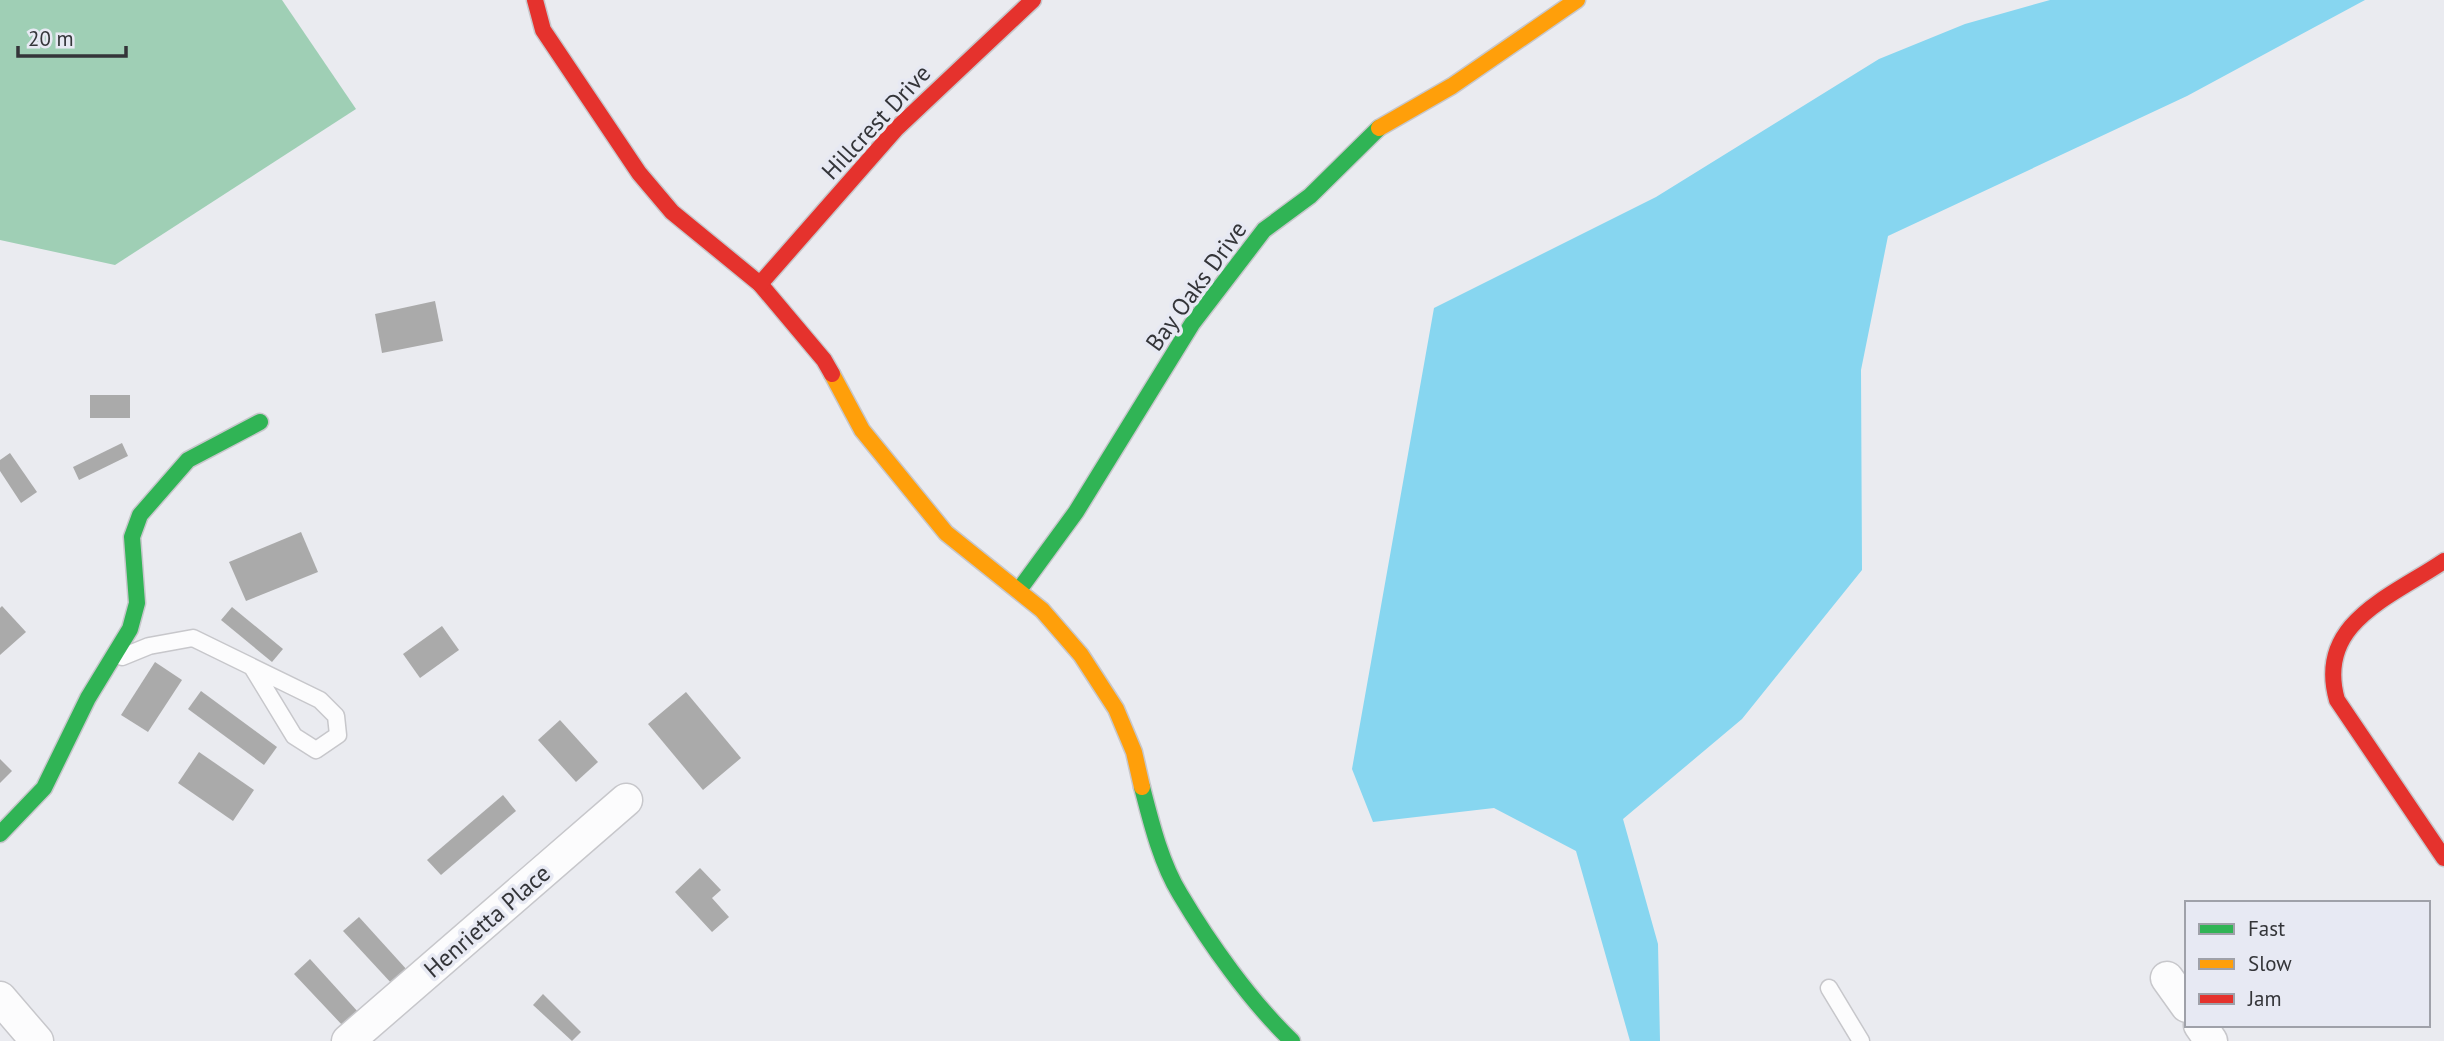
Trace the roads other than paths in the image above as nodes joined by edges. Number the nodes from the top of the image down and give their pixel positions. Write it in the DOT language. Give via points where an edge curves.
graph roads {
  1 [pos="535,0"];
  2 [pos="1033,0"];
  3 [pos="1577,0"];
  4 [pos="760,284"];
  5 [pos="260,422"];
  6 [pos="2444,561"];
  7 [pos="1019,590"];
  8 [pos="110,662"];
  9 [pos="252,667"];
  10 [pos="626,800"];
  11 [pos="0,835"];
  12 [pos="2444,858"];
  13 [pos="2167,978"];
  14 [pos="1829,988"];
  15 [pos="0,998"];
  16 [pos="2185,1003"];
  17 [pos="37,1041"];
  18 [pos="348,1041"];
  19 [pos="1292,1041"];
  20 [pos="1861,1041"];
  1 -- 4 [label="street" via="543,30 639,173 672,212"];
  2 -- 4 [label="street, Hillcrest Drive" via="896,129"];
  3 -- 7 [label="street, Bay Oaks Drive" via="1452,86 1383,124 1310,196 1264,229 1192,324 1076,512"];
  4 -- 7 [label="street" via="824,360 862,430 946,533"];
  5 -- 8 [label="street" via="191,457 139,517 129,556 136,603 127,635"];
  6 -- 12 [label="street" via="2356,622 2339,640 2331,680 2337,700"];
  7 -- 19 [label="street" via="1081,655 1116,709 1134,752 1150,820 1179,894 1263,1013"];
  8 -- 9 [label="lane" via="149,646 193,638"];
  8 -- 11 [label="street" via="42,793"];
  9 -- 9 [label="lane" via="320,700 336,716 338,735 316,750 294,736"];
  10 -- 18 [label="street, Henrietta Place"];
  13 -- 16 [label="street"];
  14 -- 20 [label="lane"];
  15 -- 17 [label="street"];
}
